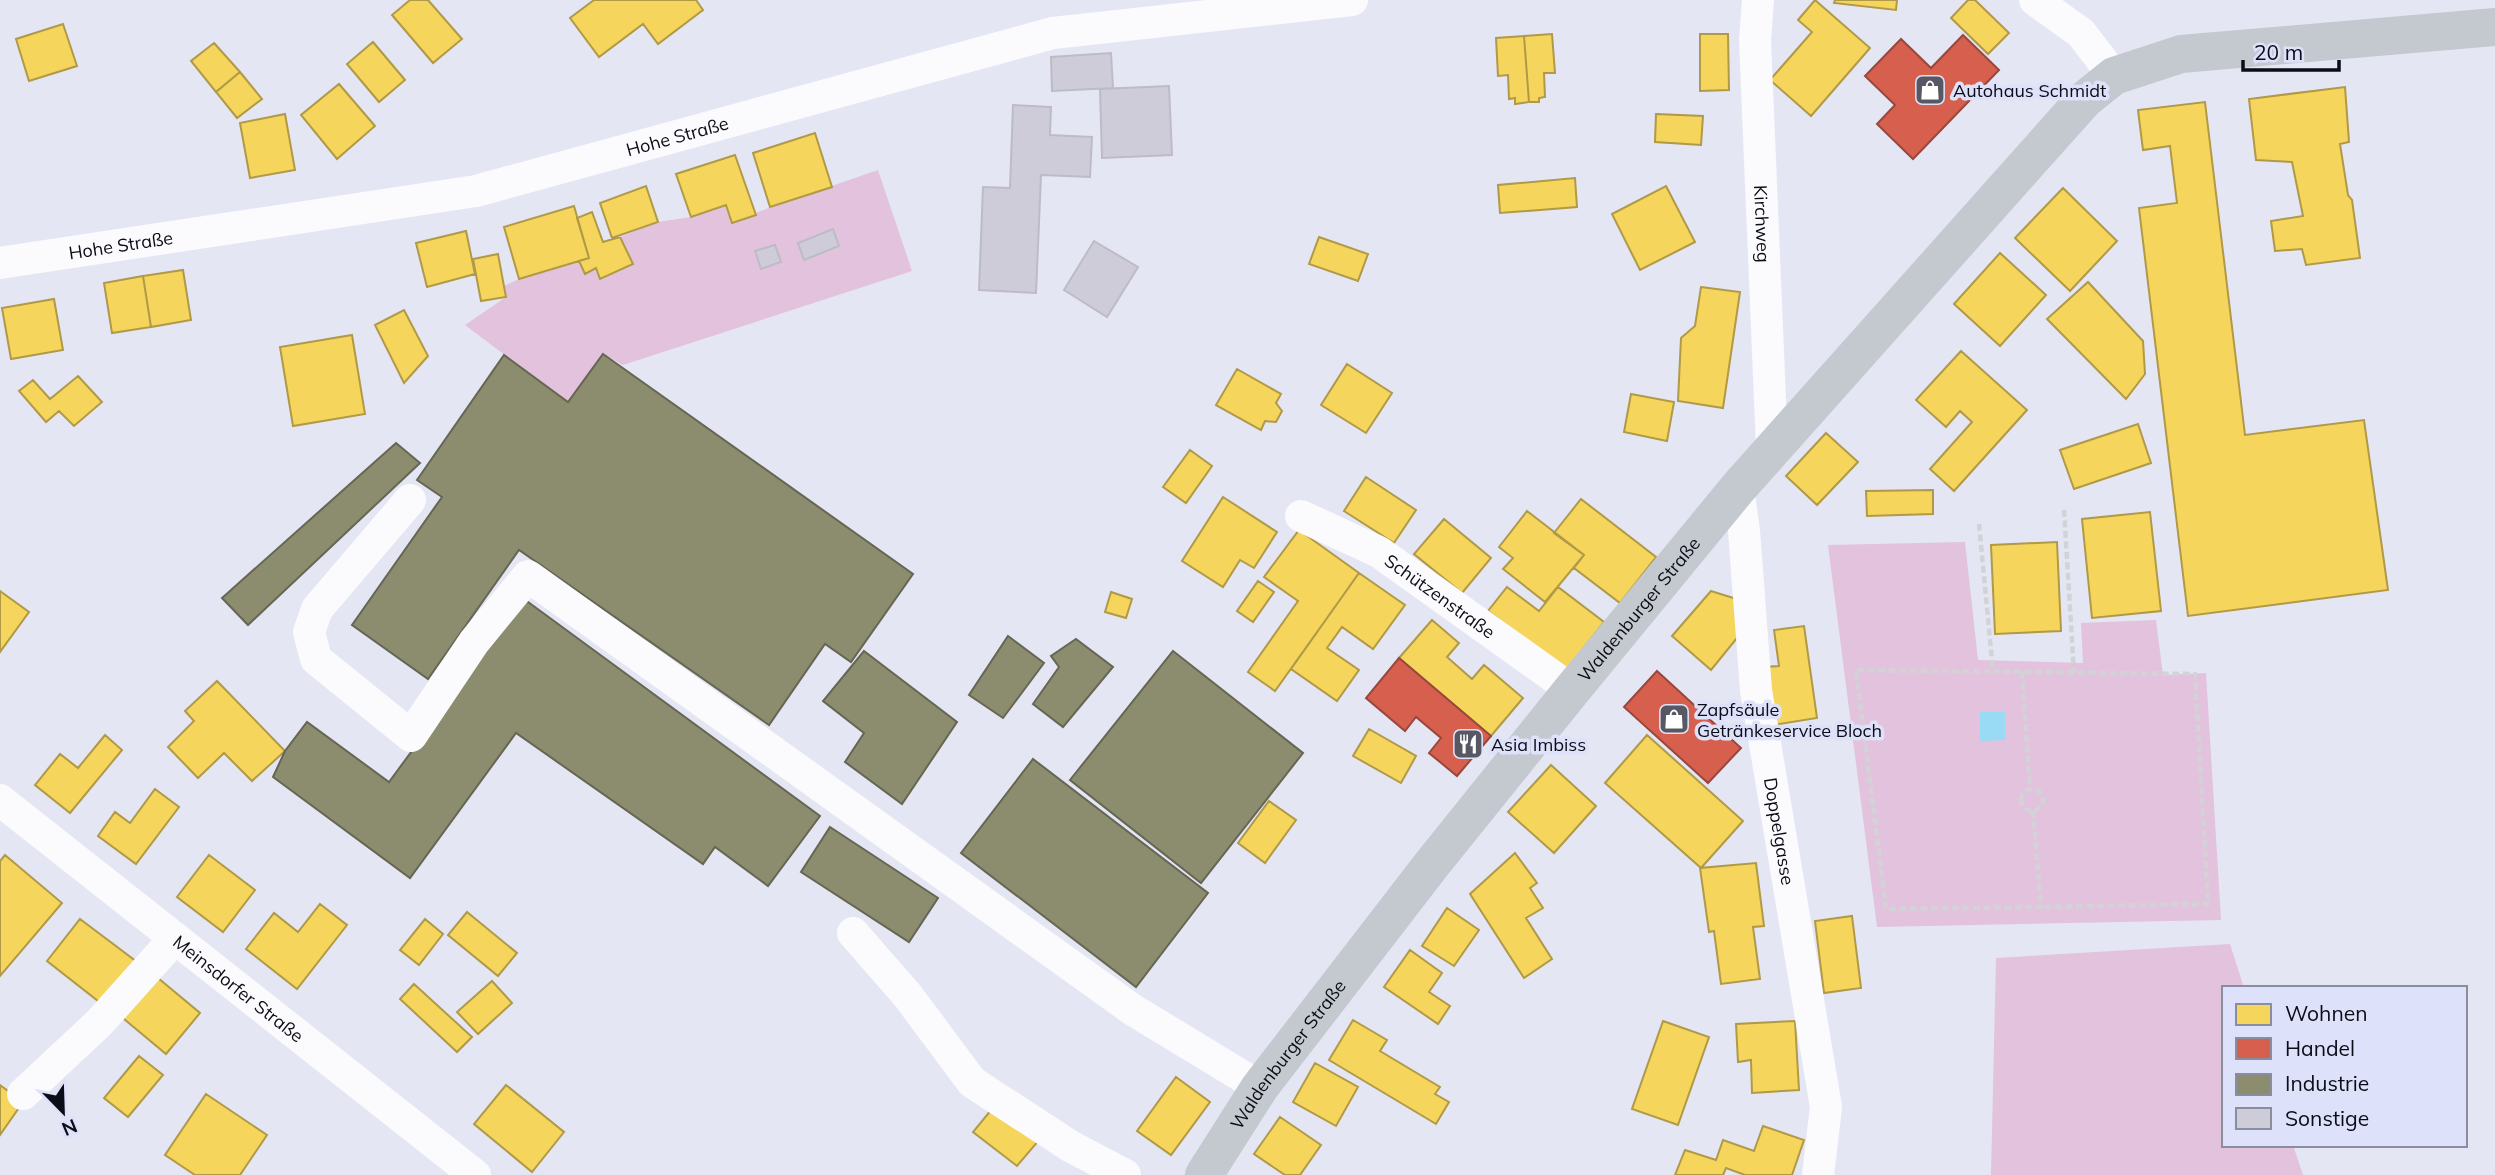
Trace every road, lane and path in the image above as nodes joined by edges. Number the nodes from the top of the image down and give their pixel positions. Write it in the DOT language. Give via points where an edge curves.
graph roads {
  1 [pos="1352,0"];
  2 [pos="1758,0"];
  3 [pos="2035,0"];
  4 [pos="2495,27"];
  5 [pos="2114,76"];
  6 [pos="0,263"];
  7 [pos="1772,448"];
  8 [pos="1738,488"];
  9 [pos="410,500"];
  10 [pos="2064,510"];
  11 [pos="1301,516"];
  12 [pos="1979,524"];
  13 [pos="1993,671"];
  14 [pos="2022,672"];
  15 [pos="2074,673"];
  16 [pos="1572,690"];
  17 [pos="2030,789"];
  18 [pos="1,803"];
  19 [pos="2033,811"];
  20 [pos="2041,907"];
  21 [pos="853,933"];
  22 [pos="175,938"];
  23 [pos="1261,1087"];
  24 [pos="23,1094"];
  25 [pos="475,1175"];
  26 [pos="1125,1175"];
  27 [pos="1204,1175"];
  28 [pos="1818,1175"];
  1 -- 6 [label="street, Hohe Straße" via="1053,33 476,191"];
  2 -- 7 [label="street, Kirchweg" via="1755,40"];
  3 -- 5 [label="street" via="2081,33"];
  4 -- 5 [label="main road, Waldenburger Straße" via="2181,54"];
  5 -- 7 [label="main road, Waldenburger Straße" via="2084,100"];
  7 -- 8 [label="main road, Waldenburger Straße"];
  8 -- 16 [label="main road, Waldenburger Straße"];
  8 -- 28 [label="street, Doppelgasse" via="1756,690 1826,1107"];
  9 -- 23 [label="street" via="317,609 309,632 316,659 411,736 474,642 528,576 1133,1010"];
  10 -- 15 [label="path"];
  11 -- 16 [label="street, Schützenstraße" via="1380,552"];
  12 -- 13 [label="path"];
  13 -- 14 [label="path"];
  13 -- 20 [label="path" via="1856,670 1886,909"];
  14 -- 15 [label="path"];
  14 -- 17 [label="path"];
  15 -- 20 [label="path" via="2195,674 2208,904"];
  16 -- 23 [label="main road, Waldenburger Straße"];
  17 -- 19 [label="path" via="2023,793 2021,804"];
  17 -- 19 [label="path" via="2039,791 2043,802"];
  18 -- 22 [label="street, Meinsdorfer Straße"];
  19 -- 20 [label="path"];
  21 -- 26 [label="street" via="908,996 972,1082 1070,1146"];
  22 -- 24 [label="street" via="100,1022"];
  22 -- 25 [label="street, Meinsdorfer Straße"];
  23 -- 27 [label="main road, Waldenburger Straße"];
}
